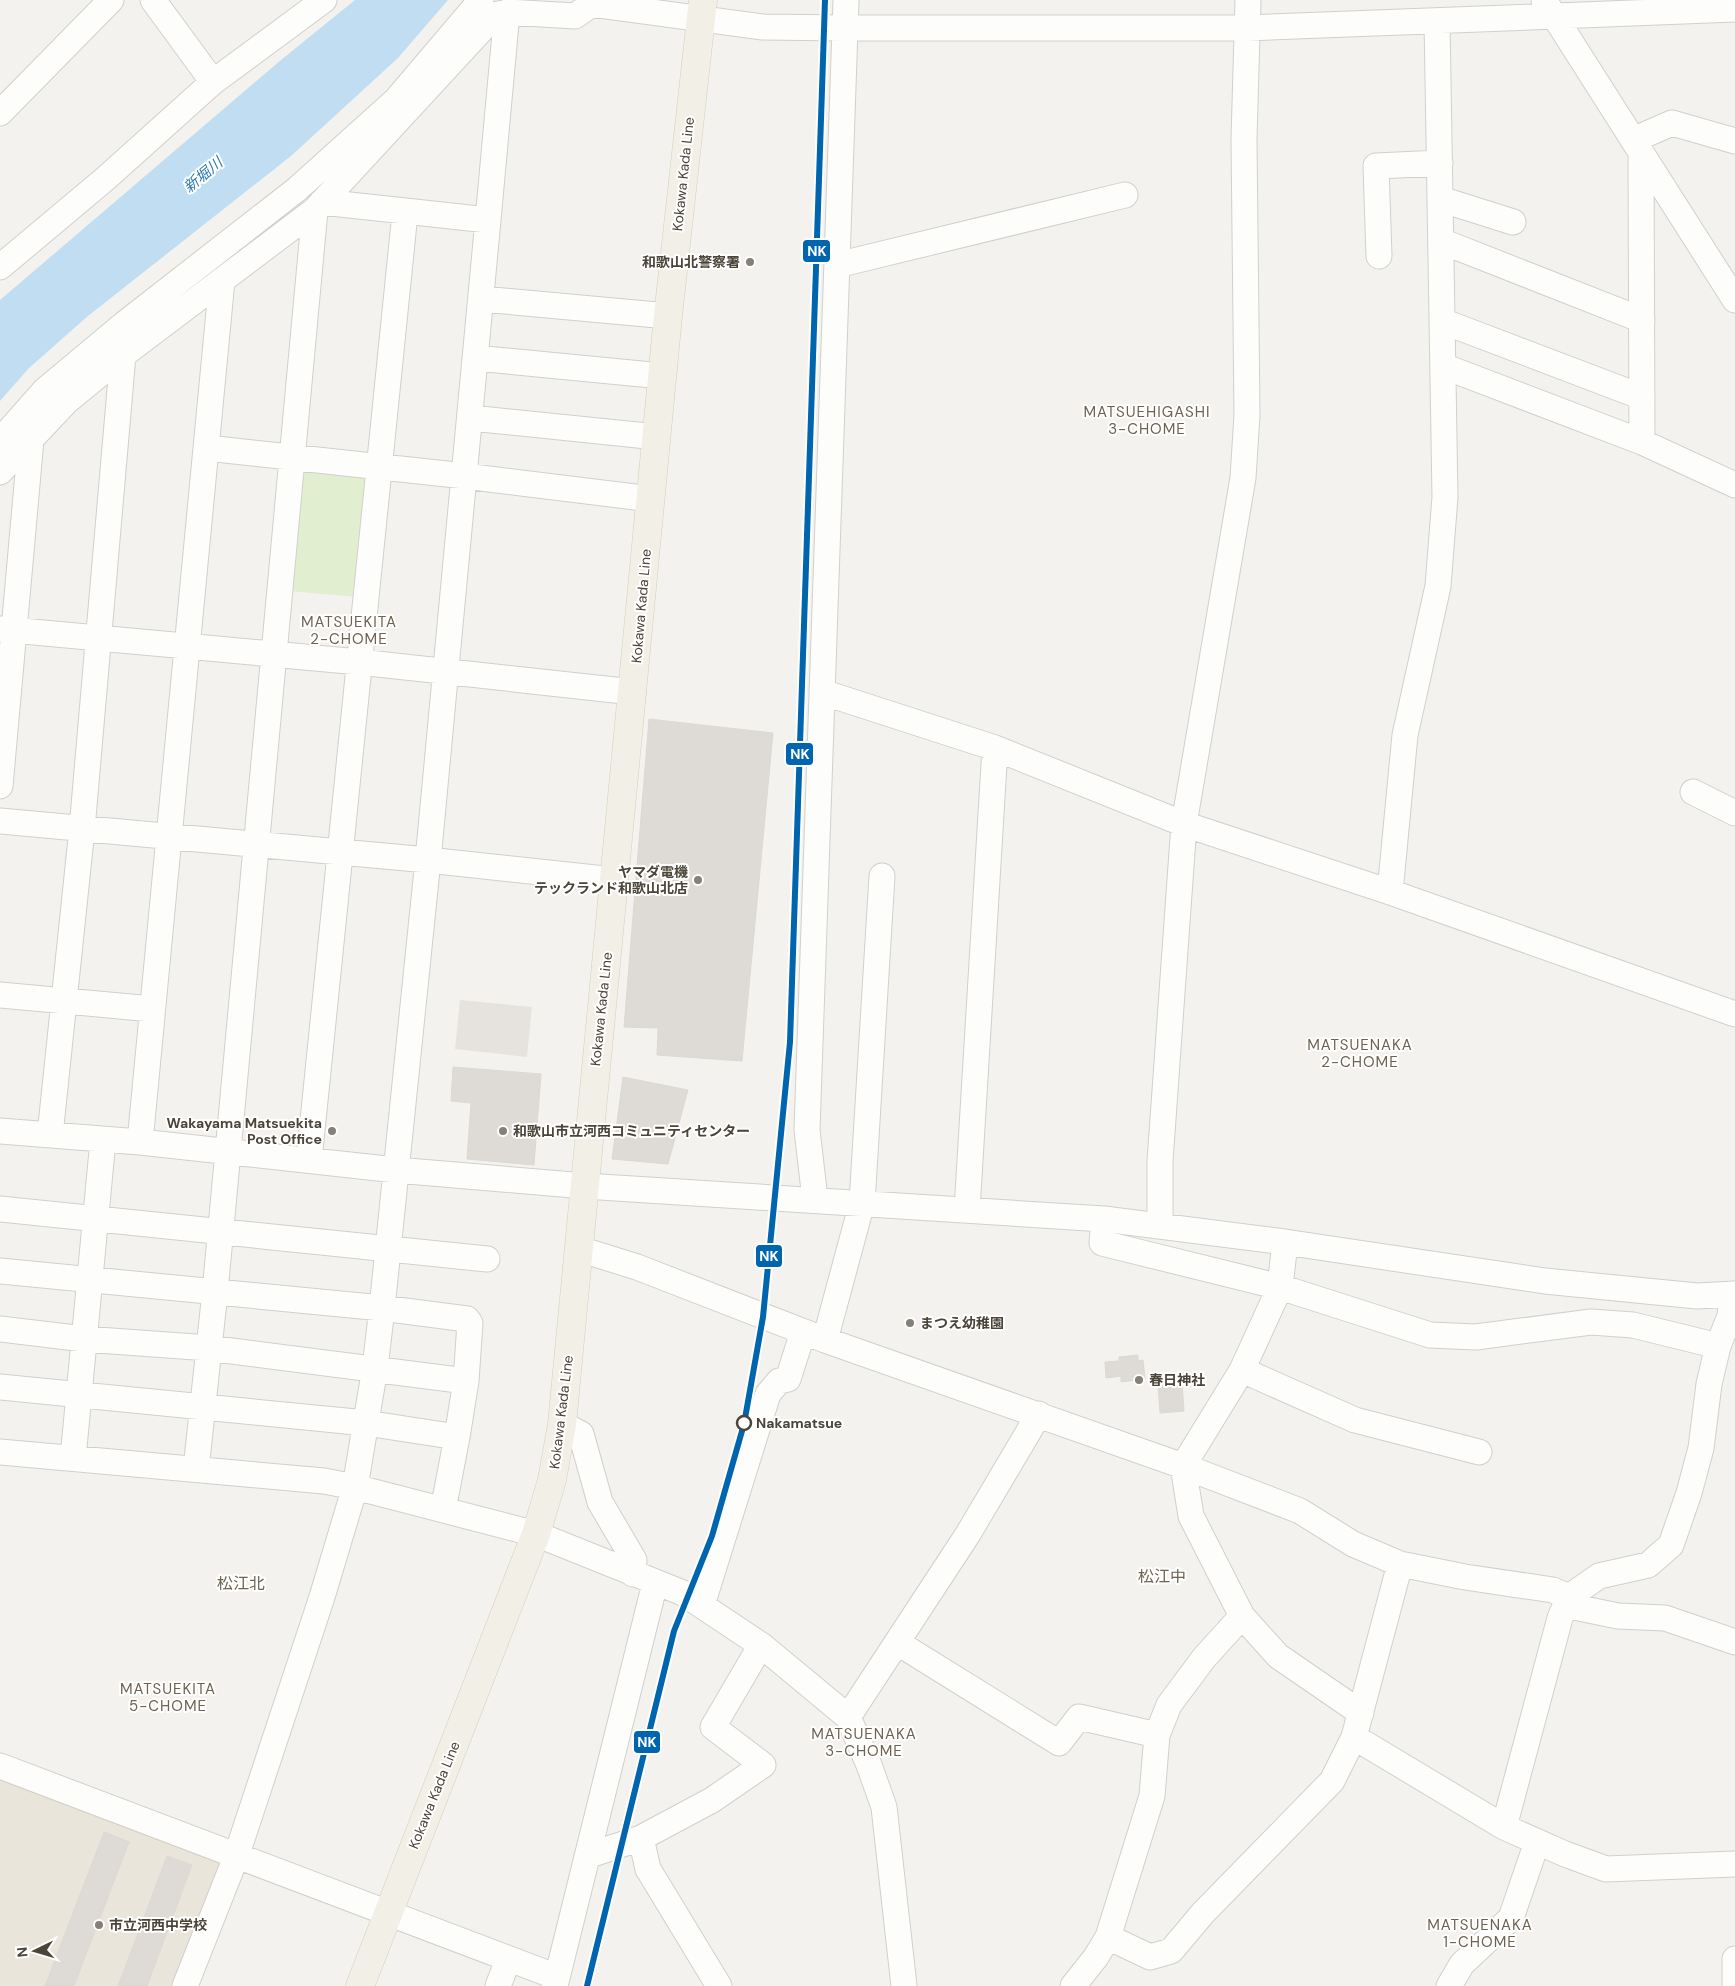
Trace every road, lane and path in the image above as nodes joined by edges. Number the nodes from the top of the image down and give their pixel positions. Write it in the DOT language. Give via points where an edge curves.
graph roads {
  1 [pos="111,0"];
  2 [pos="152,0"];
  3 [pos="324,0"];
  4 [pos="481,0"];
  5 [pos="846,0"];
  6 [pos="1248,0"];
  7 [pos="592,2"];
  8 [pos="1550,9"];
  9 [pos="1735,9"];
  10 [pos="702,10"];
  11 [pos="507,12"];
  12 [pos="1437,21"];
  13 [pos="845,28"];
  14 [pos="1247,28"];
  15 [pos="213,82"];
  16 [pos="0,113"];
  17 [pos="1735,142"];
  18 [pos="1637,146"];
  19 [pos="1440,163"];
  20 [pos="1126,195"];
  21 [pos="1440,199"];
  22 [pos="318,206"];
  23 [pos="405,213"];
  24 [pos="488,220"];
  25 [pos="1513,222"];
  26 [pos="1441,241"];
  27 [pos="1379,256"];
  28 [pos="837,265"];
  29 [pos="0,267"];
  30 [pos="222,280"];
  31 [pos="482,299"];
  32 [pos="1735,300"];
  33 [pos="668,316"];
  34 [pos="1642,320"];
  35 [pos="1442,321"];
  36 [pos="123,355"];
  37 [pos="476,358"];
  38 [pos="1443,366"];
  39 [pos="662,376"];
  40 [pos="1642,397"];
  41 [pos="470,418"];
  42 [pos="657,436"];
  43 [pos="31,440"];
  44 [pos="0,441"];
  45 [pos="1642,442"];
  46 [pos="207,448"];
  47 [pos="293,458"];
  48 [pos="379,467"];
  49 [pos="0,472"];
  50 [pos="466,476"];
  51 [pos="1735,485"];
  52 [pos="652,499"];
  53 [pos="8,629"];
  54 [pos="100,638"];
  55 [pos="187,647"];
  56 [pos="273,654"];
  57 [pos="359,662"];
  58 [pos="446,672"];
  59 [pos="633,692"];
  60 [pos="822,692"];
  61 [pos="995,748"];
  62 [pos="0,786"];
  63 [pos="1693,792"];
  64 [pos="1735,813"];
  65 [pos="0,822"];
  66 [pos="1184,824"];
  67 [pos="82,829"];
  68 [pos="169,838"];
  69 [pos="257,845"];
  70 [pos="341,852"];
  71 [pos="428,860"];
  72 [pos="882,876"];
  73 [pos="614,880"];
  74 [pos="1390,892"];
  75 [pos="0,995"];
  76 [pos="64,1002"];
  77 [pos="152,1008"];
  78 [pos="1735,1014"];
  79 [pos="0,1131"];
  80 [pos="50,1135"];
  81 [pos="103,1140"];
  82 [pos="140,1142"];
  83 [pos="227,1151"];
  84 [pos="309,1160"];
  85 [pos="396,1170"];
  86 [pos="585,1186"];
  87 [pos="815,1199"];
  88 [pos="862,1203"];
  89 [pos="0,1209"];
  90 [pos="968,1210"];
  91 [pos="97,1219"];
  92 [pos="1104,1219"];
  93 [pos="1160,1225"];
  94 [pos="220,1231"];
  95 [pos="1285,1242"];
  96 [pos="388,1247"];
  97 [pos="578,1249"];
  98 [pos="487,1259"];
  99 [pos="0,1271"];
  100 [pos="89,1281"];
  101 [pos="1280,1287"];
  102 [pos="215,1292"];
  103 [pos="1733,1294"];
  104 [pos="382,1308"];
  105 [pos="0,1329"];
  106 [pos="814,1336"];
  107 [pos="84,1339"];
  108 [pos="1718,1346"];
  109 [pos="209,1348"];
  110 [pos="375,1368"];
  111 [pos="1242,1370"];
  112 [pos="466,1381"];
  113 [pos="0,1387"];
  114 [pos="79,1395"];
  115 [pos="203,1406"];
  116 [pos="1039,1414"];
  117 [pos="366,1423"];
  118 [pos="562,1424"];
  119 [pos="457,1437"];
  120 [pos="0,1452"];
  121 [pos="1479,1452"];
  122 [pos="73,1458"];
  123 [pos="1183,1466"];
  124 [pos="196,1469"];
  125 [pos="355,1487"];
  126 [pos="442,1510"];
  127 [pos="536,1534"];
  128 [pos="1400,1564"];
  129 [pos="633,1574"];
  130 [pos="655,1583"];
  131 [pos="1569,1597"];
  132 [pos="702,1605"];
  133 [pos="1242,1616"];
  134 [pos="1735,1642"];
  135 [pos="898,1643"];
  136 [pos="761,1645"];
  137 [pos="1361,1713"];
  138 [pos="848,1717"];
  139 [pos="1157,1736"];
  140 [pos="1354,1737"];
  141 [pos="0,1766"];
  142 [pos="1504,1827"];
  143 [pos="641,1838"];
  144 [pos="1537,1842"];
  145 [pos="236,1856"];
  146 [pos="587,1856"];
  147 [pos="1735,1864"];
  148 [pos="388,1912"];
  149 [pos="1108,1937"];
  150 [pos="1735,1959"];
  151 [pos="508,1960"];
  152 [pos="556,1982"];
  153 [pos="185,1986"];
  154 [pos="360,1986"];
  155 [pos="498,1986"];
  156 [pos="719,1986"];
  157 [pos="904,1986"];
  158 [pos="1073,1986"];
  159 [pos="1448,1986"];
  160 [pos="1735,1986"];
  1 -- 16 [label="street"];
  2 -- 15 [label="street"];
  3 -- 15 [label="street"];
  4 -- 44 [label="street" via="396,100 296,190 45,390"];
  5 -- 13 [label="street"];
  6 -- 14 [label="street"];
  7 -- 10 [label="street"];
  7 -- 11 [label="street" via="575,16"];
  8 -- 9 [label="street"];
  8 -- 12 [label="street"];
  8 -- 18 [label="street"];
  10 -- 13 [label="street" via="763,27"];
  10 -- 33 [label="main road, Kokawa Kada Line"];
  11 -- 22 [label="street" via="496,15"];
  11 -- 24 [label="street"];
  12 -- 14 [label="street"];
  12 -- 19 [label="street"];
  13 -- 14 [label="street"];
  13 -- 28 [label="street"];
  14 -- 66 [label="street" via="1244,139 1247,415 1243,478"];
  15 -- 29 [label="street"];
  17 -- 18 [label="street" via="1672,123"];
  18 -- 32 [label="street"];
  18 -- 34 [label="street"];
  19 -- 21 [label="street"];
  19 -- 27 [label="street" via="1376,166"];
  20 -- 28 [label="street"];
  21 -- 25 [label="street"];
  21 -- 26 [label="street"];
  22 -- 23 [label="street"];
  22 -- 30 [label="street"];
  22 -- 47 [label="street"];
  23 -- 24 [label="street"];
  23 -- 48 [label="street"];
  24 -- 31 [label="street"];
  26 -- 34 [label="street"];
  26 -- 35 [label="street"];
  28 -- 60 [label="street"];
  30 -- 36 [label="street"];
  30 -- 46 [label="street"];
  31 -- 33 [label="street"];
  31 -- 37 [label="street"];
  33 -- 39 [label="main road, Kokawa Kada Line"];
  34 -- 40 [label="street"];
  35 -- 38 [label="street"];
  35 -- 40 [label="street"];
  36 -- 43 [label="street" via="67,401"];
  36 -- 54 [label="street"];
  37 -- 39 [label="street"];
  37 -- 41 [label="street"];
  38 -- 45 [label="street"];
  38 -- 74 [label="street" via="1445,497 1438,586 1405,735"];
  39 -- 42 [label="main road, Kokawa Kada Line"];
  40 -- 45 [label="street"];
  41 -- 42 [label="street"];
  41 -- 50 [label="street"];
  42 -- 52 [label="main road, Kokawa Kada Line"];
  43 -- 49 [label="street"];
  43 -- 53 [label="street"];
  45 -- 51 [label="street"];
  46 -- 47 [label="street"];
  46 -- 55 [label="street"];
  47 -- 48 [label="street"];
  47 -- 56 [label="street"];
  48 -- 50 [label="street"];
  48 -- 57 [label="street"];
  50 -- 52 [label="street"];
  50 -- 58 [label="street"];
  52 -- 59 [label="main road, Kokawa Kada Line"];
  53 -- 54 [label="street"];
  53 -- 62 [label="street"];
  54 -- 55 [label="street"];
  54 -- 67 [label="street"];
  55 -- 56 [label="street"];
  55 -- 68 [label="street"];
  56 -- 57 [label="street"];
  56 -- 69 [label="street"];
  57 -- 58 [label="street"];
  57 -- 70 [label="street"];
  58 -- 59 [label="street"];
  58 -- 71 [label="street"];
  59 -- 73 [label="main road, Kokawa Kada Line"];
  60 -- 61 [label="street"];
  60 -- 87 [label="street" via="807,1130"];
  61 -- 66 [label="street"];
  61 -- 90 [label="street"];
  63 -- 64 [label="street"];
  65 -- 67 [label="street"];
  66 -- 74 [label="street"];
  66 -- 93 [label="street" via="1160,1161"];
  67 -- 68 [label="street"];
  67 -- 76 [label="street"];
  68 -- 69 [label="street"];
  68 -- 77 [label="street"];
  69 -- 70 [label="street"];
  69 -- 83 [label="street"];
  70 -- 71 [label="street"];
  70 -- 84 [label="street"];
  71 -- 73 [label="street"];
  71 -- 85 [label="street"];
  72 -- 88 [label="street"];
  73 -- 86 [label="main road, Kokawa Kada Line"];
  74 -- 78 [label="street"];
  75 -- 76 [label="street"];
  76 -- 77 [label="street"];
  76 -- 80 [label="street"];
  77 -- 82 [label="street"];
  79 -- 80 [label="street"];
  80 -- 81 [label="street"];
  81 -- 82 [label="street"];
  81 -- 91 [label="street"];
  82 -- 83 [label="street"];
  83 -- 84 [label="street"];
  83 -- 94 [label="street"];
  84 -- 85 [label="street"];
  85 -- 86 [label="street"];
  85 -- 96 [label="street"];
  86 -- 87 [label="street"];
  86 -- 97 [label="main road, Kokawa Kada Line"];
  87 -- 88 [label="street"];
  88 -- 90 [label="street"];
  88 -- 106 [label="street"];
  89 -- 91 [label="street"];
  90 -- 92 [label="street"];
  91 -- 94 [label="street"];
  91 -- 100 [label="street"];
  92 -- 93 [label="street"];
  92 -- 101 [label="street" via="1102,1243"];
  93 -- 95 [label="street"];
  94 -- 96 [label="street"];
  94 -- 102 [label="street"];
  95 -- 101 [label="street"];
  95 -- 103 [label="street" via="1545,1281 1697,1296"];
  96 -- 98 [label="street"];
  96 -- 104 [label="street"];
  97 -- 106 [label="street" via="637,1268"];
  97 -- 118 [label="main road, Kokawa Kada Line"];
  99 -- 100 [label="street"];
  100 -- 102 [label="street"];
  100 -- 107 [label="street"];
  101 -- 108 [label="street" via="1430,1335 1476,1337 1591,1322 1633,1325"];
  101 -- 111 [label="street"];
  102 -- 104 [label="street"];
  102 -- 109 [label="street"];
  103 -- 108 [label="street" via="1730,1316"];
  104 -- 110 [label="street"];
  104 -- 112 [label="street" via="467,1319 470,1323"];
  105 -- 107 [label="street"];
  106 -- 116 [label="street"];
  106 -- 132 [label="street" via="788,1379 778,1381 768,1394"];
  107 -- 109 [label="street"];
  107 -- 114 [label="street"];
  108 -- 131 [label="street" via="1709,1384 1701,1448 1671,1545 1648,1565 1599,1576"];
  109 -- 110 [label="street"];
  109 -- 115 [label="street"];
  110 -- 112 [label="street"];
  110 -- 117 [label="street"];
  111 -- 121 [label="street" via="1355,1420"];
  111 -- 123 [label="street"];
  112 -- 119 [label="street"];
  113 -- 114 [label="street"];
  114 -- 115 [label="street"];
  114 -- 122 [label="street"];
  115 -- 117 [label="street"];
  115 -- 124 [label="street"];
  116 -- 123 [label="street"];
  116 -- 135 [label="street"];
  117 -- 119 [label="street"];
  117 -- 125 [label="street"];
  118 -- 127 [label="main road, Kokawa Kada Line" via="552,1480"];
  118 -- 129 [label="street" via="581,1434 600,1502 634,1560"];
  119 -- 126 [label="street"];
  120 -- 122 [label="street"];
  122 -- 124 [label="street"];
  123 -- 128 [label="street" via="1300,1511 1353,1544"];
  123 -- 133 [label="street" via="1190,1516"];
  124 -- 125 [label="street"];
  125 -- 126 [label="street"];
  125 -- 145 [label="street"];
  126 -- 127 [label="street"];
  127 -- 129 [label="street"];
  127 -- 148 [label="main road, Kokawa Kada Line"];
  128 -- 131 [label="street" via="1553,1590"];
  128 -- 137 [label="street"];
  129 -- 130 [label="street"];
  130 -- 132 [label="street"];
  130 -- 146 [label="street"];
  131 -- 134 [label="street" via="1579,1608 1618,1616 1665,1618"];
  131 -- 142 [label="street" via="1560,1618"];
  132 -- 136 [label="street"];
  133 -- 137 [label="street" via="1278,1656"];
  133 -- 139 [label="street" via="1204,1658 1170,1705"];
  135 -- 138 [label="street"];
  135 -- 139 [label="street" via="1059,1743 1078,1717"];
  136 -- 138 [label="street"];
  136 -- 143 [label="street" via="713,1727 763,1765 712,1800"];
  137 -- 140 [label="street"];
  138 -- 157 [label="street" via="884,1807"];
  139 -- 149 [label="street" via="1152,1796"];
  140 -- 142 [label="street"];
  140 -- 149 [label="street" via="1332,1781 1203,1913 1171,1952 1150,1957"];
  141 -- 145 [label="street"];
  142 -- 144 [label="street"];
  143 -- 146 [label="street"];
  143 -- 156 [label="street" via="648,1869"];
  144 -- 147 [label="street" via="1606,1869"];
  144 -- 159 [label="street" via="1511,1918 1462,1964"];
  145 -- 148 [label="street"];
  145 -- 153 [label="street"];
  146 -- 152 [label="street"];
  148 -- 151 [label="street"];
  148 -- 154 [label="main road, Kokawa Kada Line"];
  149 -- 158 [label="street"];
  150 -- 160 [label="street"];
  151 -- 152 [label="street"];
  151 -- 155 [label="street"];
}
